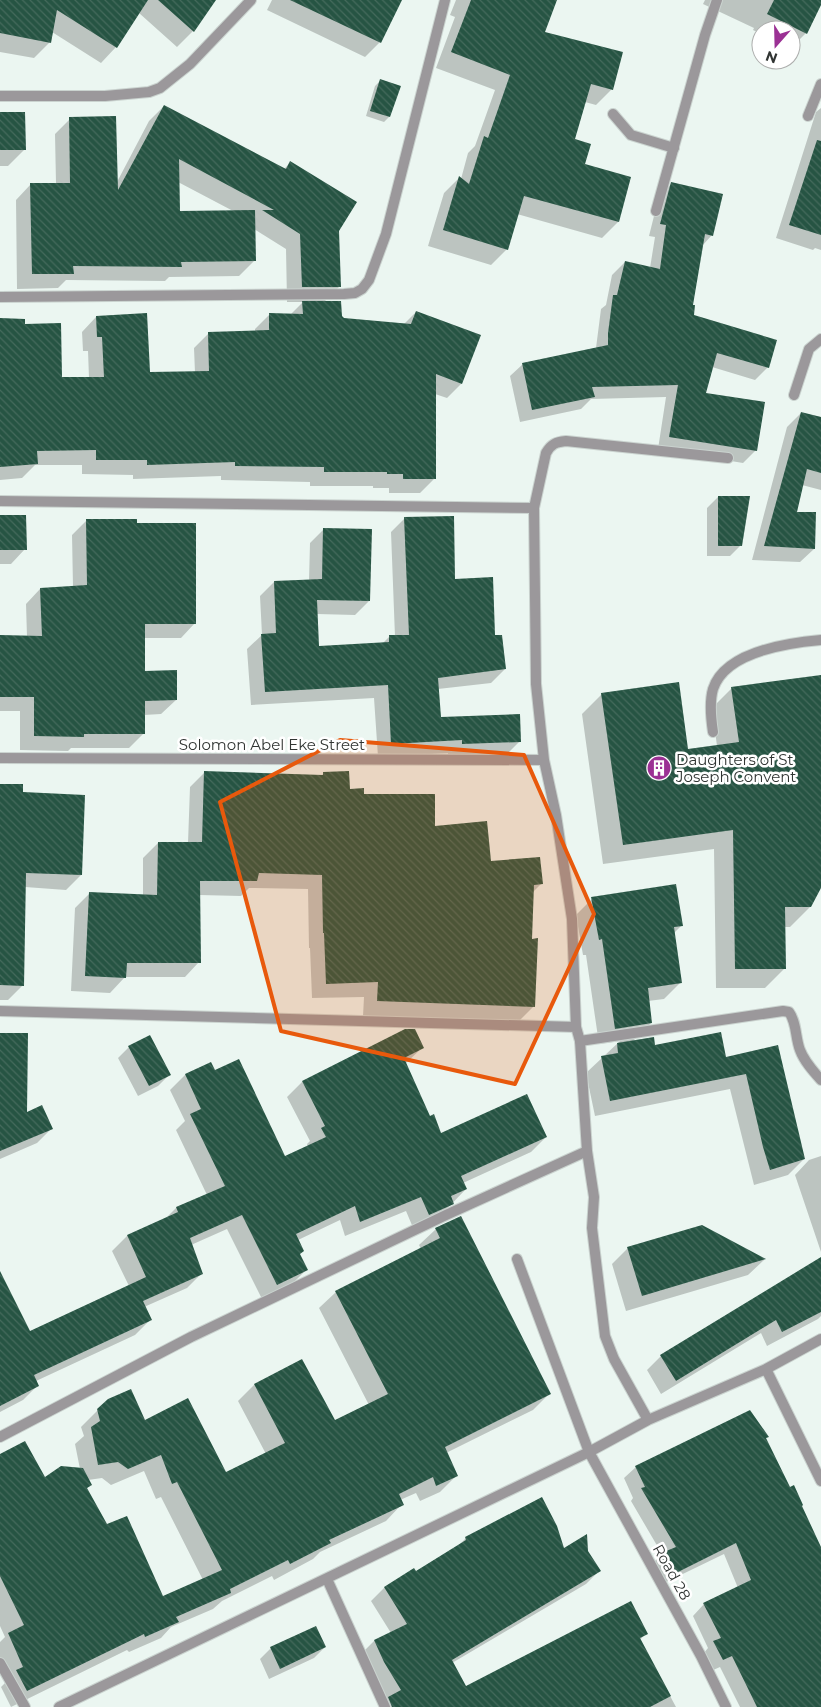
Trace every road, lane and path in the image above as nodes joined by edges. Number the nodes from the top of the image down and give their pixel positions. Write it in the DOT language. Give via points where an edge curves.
graph roads {
  1 [pos="251,0"];
  2 [pos="445,0"];
  3 [pos="717,0"];
  4 [pos="821,84"];
  5 [pos="0,96"];
  6 [pos="613,114"];
  7 [pos="808,116"];
  8 [pos="674,148"];
  9 [pos="656,211"];
  10 [pos="0,297"];
  11 [pos="821,339"];
  12 [pos="794,395"];
  13 [pos="728,458"];
  14 [pos="0,501"];
  15 [pos="534,508"];
  16 [pos="821,640"];
  17 [pos="713,732"];
  18 [pos="0,758"];
  19 [pos="544,760"];
  20 [pos="0,1012"];
  21 [pos="576,1027"];
  22 [pos="580,1041"];
  23 [pos="821,1080"];
  24 [pos="587,1151"];
  25 [pos="517,1259"];
  26 [pos="821,1339"];
  27 [pos="766,1369"];
  28 [pos="648,1420"];
  29 [pos="0,1437"];
  30 [pos="590,1452"];
  31 [pos="821,1481"];
  32 [pos="328,1579"];
  33 [pos="0,1662"];
  34 [pos="25,1707"];
  35 [pos="59,1707"];
  36 [pos="385,1707"];
  37 [pos="726,1707"];
  1 -- 5 [label="street" via="190,64 160,88 105,96"];
  2 -- 10 [label="street" via="386,234 369,280 362,289 344,294"];
  3 -- 8 [label="street"];
  4 -- 7 [label="street"];
  6 -- 8 [label="street" via="631,135"];
  8 -- 9 [label="street"];
  11 -- 12 [label="street" via="809,349"];
  13 -- 15 [label="street" via="560,442 550,446 546,452"];
  14 -- 15 [label="street"];
  15 -- 19 [label="street" via="536,684"];
  16 -- 17 [label="street" via="783,645 731,664 717,679 712,691"];
  18 -- 19 [label="street, Solomon Abel Eke Street"];
  19 -- 21 [label="street" via="572,918"];
  20 -- 21 [label="street"];
  21 -- 22 [label="street"];
  22 -- 23 [label="street" via="783,1011 789,1012 793,1018 800,1050"];
  22 -- 24 [label="street"];
  24 -- 28 [label="street" via="594,1197 592,1228 605,1336"];
  24 -- 29 [label="street" via="191,1337"];
  25 -- 30 [label="street, Road 28"];
  26 -- 27 [label="street"];
  27 -- 28 [label="street"];
  27 -- 31 [label="street"];
  28 -- 30 [label="street"];
  30 -- 32 [label="street"];
  30 -- 37 [label="street, Road 28"];
  32 -- 35 [label="street"];
  32 -- 36 [label="street"];
  33 -- 34 [label="street"];
}
